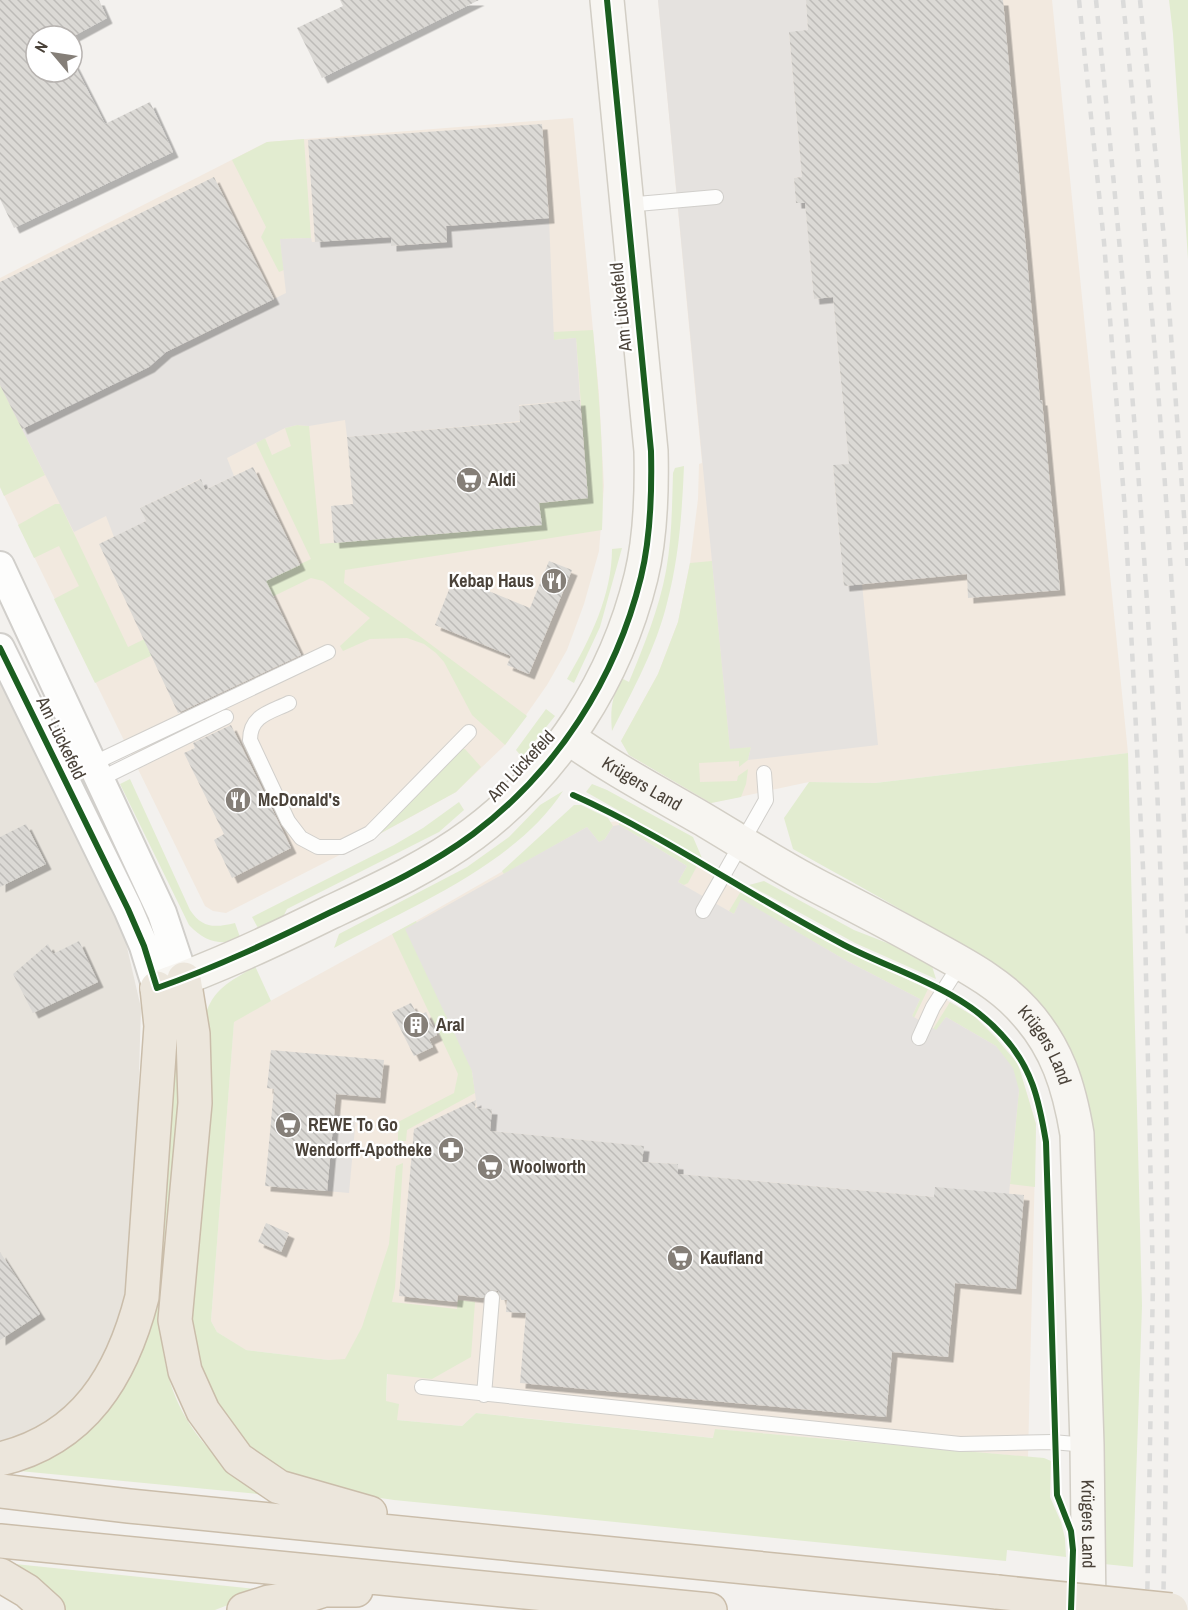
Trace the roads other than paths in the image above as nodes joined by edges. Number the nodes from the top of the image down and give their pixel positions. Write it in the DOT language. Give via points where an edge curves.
graph roads {
  1 [pos="607,0"];
  2 [pos="716,197"];
  3 [pos="626,205"];
  4 [pos="0,566"];
  5 [pos="0,648"];
  6 [pos="328,652"];
  7 [pos="290,702"];
  8 [pos="226,717"];
  9 [pos="469,732"];
  10 [pos="568,738"];
  11 [pos="96,772"];
  12 [pos="764,773"];
  13 [pos="741,843"];
  14 [pos="703,911"];
  15 [pos="961,963"];
  16 [pos="171,983"];
  17 [pos="919,1038"];
  18 [pos="492,1299"];
  19 [pos="422,1388"];
  20 [pos="484,1395"];
  21 [pos="1087,1445"];
  22 [pos="0,1459"];
  23 [pos="0,1491"];
  24 [pos="461,1538"];
  25 [pos="0,1541"];
  26 [pos="0,1575"];
  27 [pos="503,1590"];
  28 [pos="48,1610"];
  29 [pos="244,1610"];
  30 [pos="710,1610"];
  31 [pos="1089,1610"];
  32 [pos="1171,1610"];
  1 -- 3 [label="street, Am Lückefeld"];
  2 -- 3 [label="lane"];
  3 -- 10 [label="street, Am Lückefeld" via="651,451 648,538 630,617 607,672"];
  4 -- 11 [label="street, Am Lückefeld"];
  5 -- 16 [label="street, Am Lückefeld" via="144,946"];
  6 -- 11 [label="lane"];
  7 -- 9 [label="lane" via="257,719 250,728 250,740 288,821 301,838 318,847 342,847 370,833"];
  8 -- 11 [label="lane"];
  10 -- 13 [label="street, Krügers Land"];
  10 -- 16 [label="street, Am Lückefeld" via="504,809 430,863 258,948"];
  11 -- 16 [label="street, Am Lückefeld" via="162,913"];
  12 -- 13 [label="lane" via="766,800"];
  13 -- 14 [label="lane"];
  13 -- 15 [label="street, Krügers Land"];
  15 -- 17 [label="lane"];
  15 -- 21 [label="street, Krügers Land" via="1024,1010 1061,1066 1071,1099 1077,1134"];
  16 -- 22 [label="highway" via="161,1026 142,1297 134,1330 117,1369 84,1413 31,1450"];
  16 -- 24 [label="highway" via="193,1034 195,1103 175,1320 185,1371 203,1411 238,1459 279,1487"];
  18 -- 20 [label="lane"];
  19 -- 20 [label="lane"];
  20 -- 21 [label="lane" via="960,1444"];
  21 -- 31 [label="street, Krügers Land"];
  23 -- 24 [label="highway"];
  24 -- 32 [label="highway, bridge"];
  25 -- 27 [label="highway"];
  26 -- 28 [label="highway"];
  27 -- 29 [label="highway" via="324,1590"];
  27 -- 30 [label="highway"];
}
